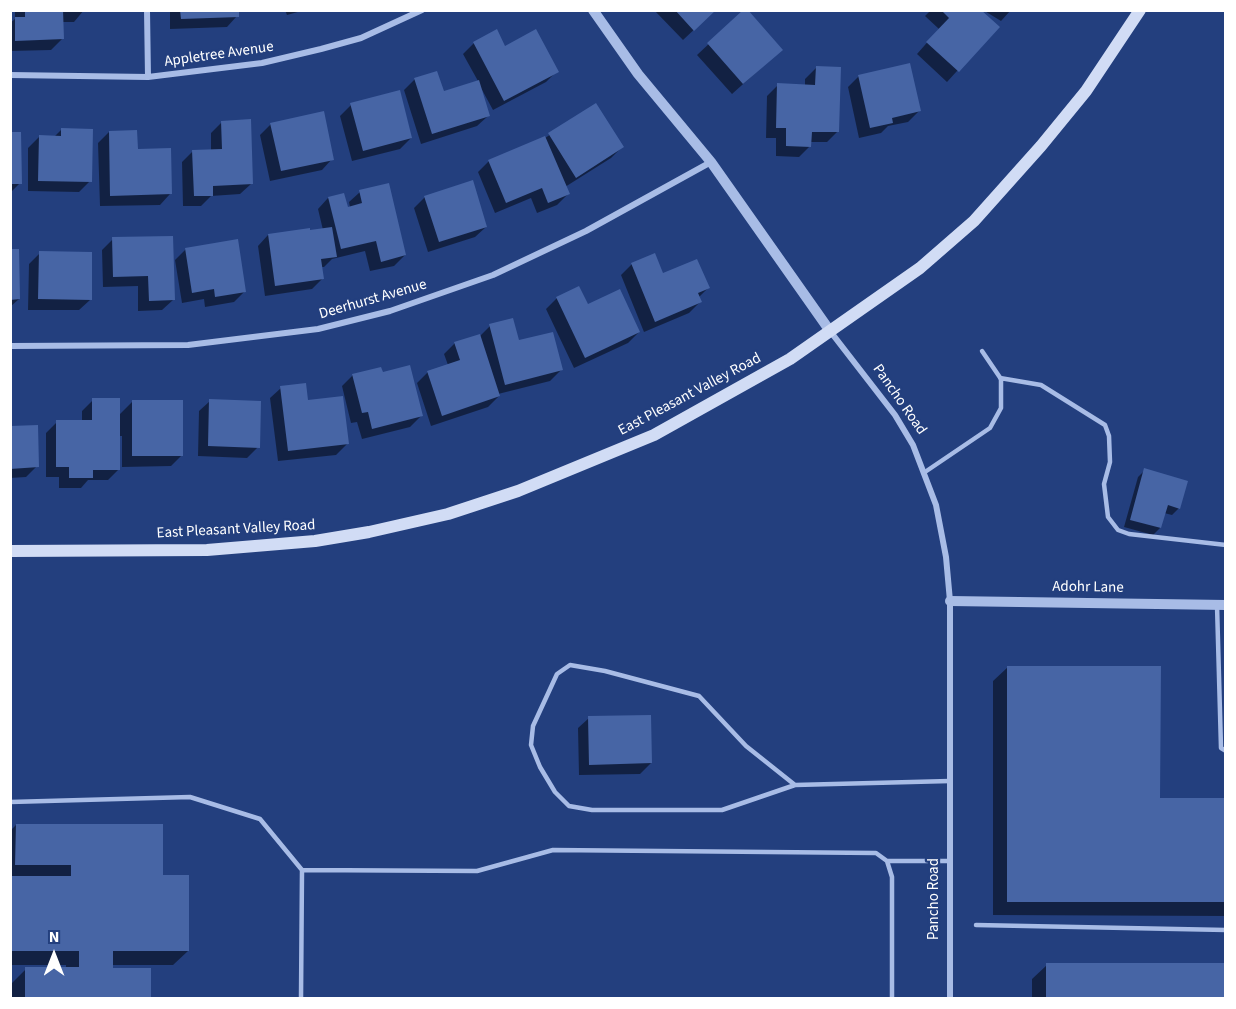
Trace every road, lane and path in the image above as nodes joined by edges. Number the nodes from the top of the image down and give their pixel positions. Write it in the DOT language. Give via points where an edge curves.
graph roads {
  1 [pos="147,10"];
  2 [pos="422,10"];
  3 [pos="593,10"];
  4 [pos="1140,10"];
  5 [pos="10,75"];
  6 [pos="148,76"];
  7 [pos="711,162"];
  8 [pos="830,331"];
  9 [pos="10,346"];
  10 [pos="982,351"];
  11 [pos="1000,378"];
  12 [pos="925,472"];
  13 [pos="1226,545"];
  14 [pos="10,551"];
  15 [pos="950,601"];
  16 [pos="1221,605"];
  17 [pos="1226,751"];
  18 [pos="950,781"];
  19 [pos="795,785"];
  20 [pos="10,802"];
  21 [pos="887,861"];
  22 [pos="950,861"];
  23 [pos="302,870"];
  24 [pos="976,925"];
  25 [pos="1226,930"];
  26 [pos="300,999"];
  27 [pos="892,999"];
  28 [pos="950,999"];
  1 -- 6 [label="street"];
  2 -- 6 [label="street, Appletree Avenue" via="362,38 321,49 262,63"];
  3 -- 7 [label="street, Pancho Road" via="638,74"];
  4 -- 8 [label="main road, East Pleasant Valley Road" via="1086,91 974,221 920,268"];
  5 -- 6 [label="street, Appletree Avenue"];
  7 -- 8 [label="street, Pancho Road"];
  7 -- 9 [label="street, Deerhurst Avenue" via="586,231 493,275 390,311 318,329 188,345"];
  8 -- 12 [label="street, Pancho Road" via="895,416"];
  8 -- 14 [label="main road, East Pleasant Valley Road" via="790,359 654,435 518,491 448,514 315,541 207,550"];
  10 -- 11 [label="lane"];
  11 -- 12 [label="lane" via="1001,408 990,428"];
  11 -- 13 [label="lane" via="1041,385 1105,425 1110,462 1104,484 1108,517 1118,530"];
  12 -- 15 [label="street, Pancho Road" via="936,505"];
  15 -- 16 [label="street, Adohr Lane"];
  15 -- 18 [label="street, Pancho Road"];
  16 -- 17 [label="lane" via="1221,747"];
  18 -- 19 [label="lane"];
  18 -- 22 [label="street, Pancho Road"];
  19 -- 19 [label="lane" via="746,746 699,696 605,670 570,665 557,674 533,726 531,745 540,767 569,806 592,810 722,810"];
  20 -- 23 [label="lane" via="190,797 260,819"];
  21 -- 22 [label="lane"];
  21 -- 23 [label="lane" via="876,853 553,850 477,872"];
  21 -- 27 [label="lane" via="892,877"];
  22 -- 28 [label="street, Pancho Road"];
  23 -- 26 [label="lane"];
  24 -- 25 [label="lane"];
}
